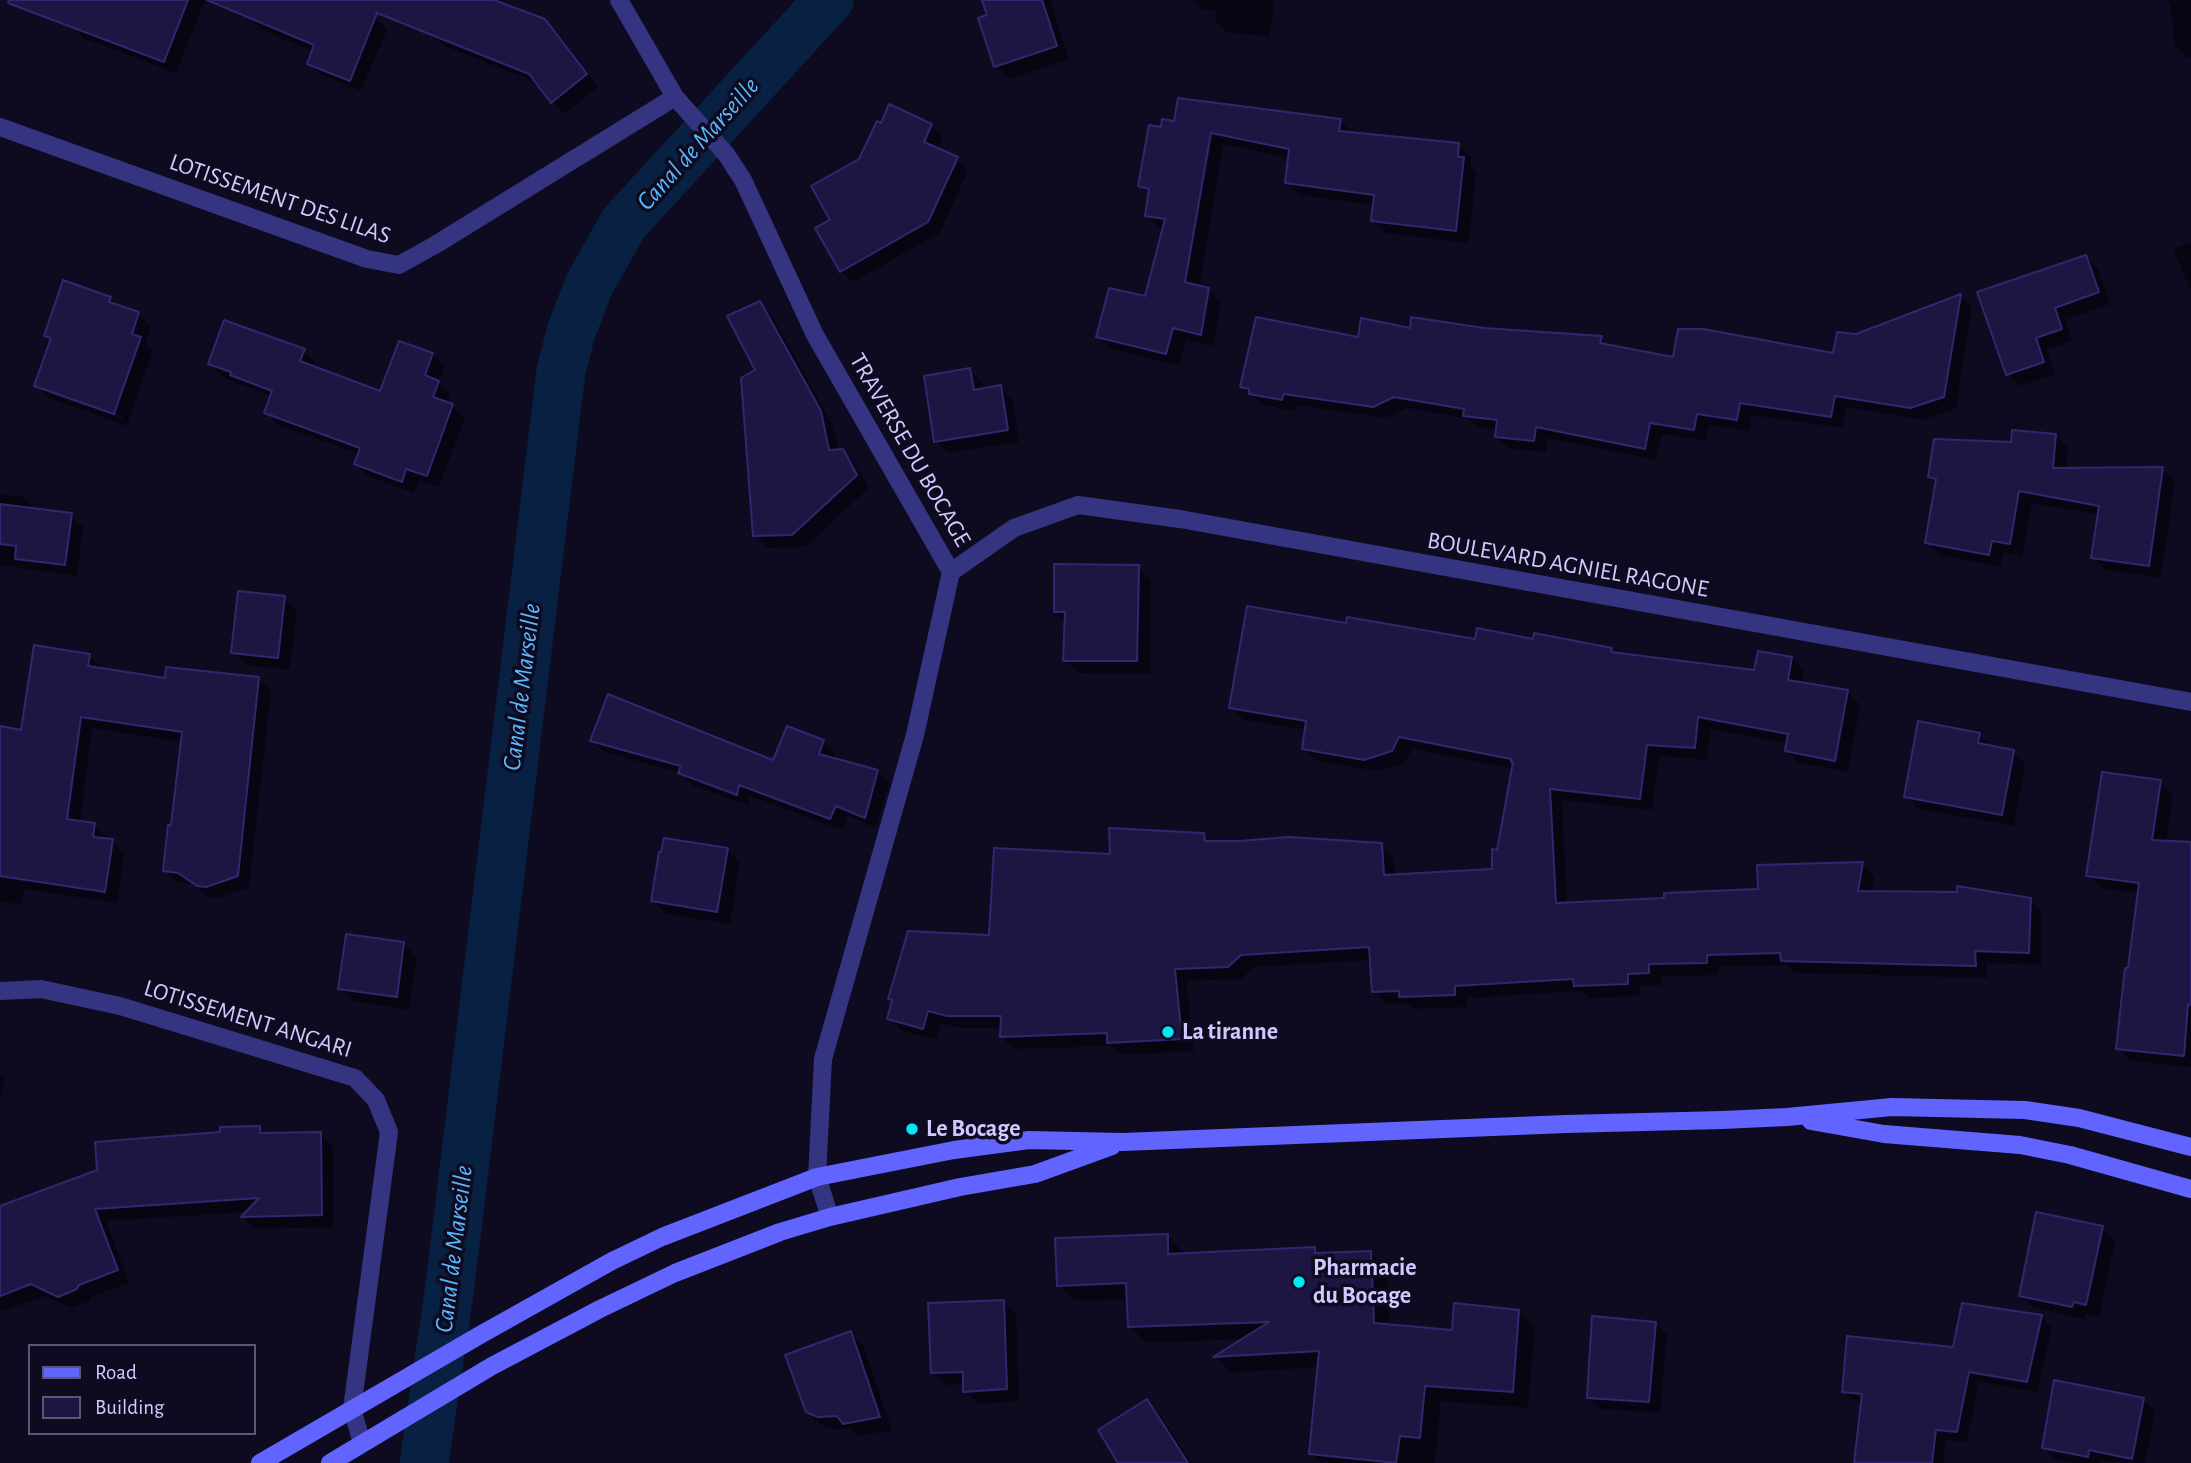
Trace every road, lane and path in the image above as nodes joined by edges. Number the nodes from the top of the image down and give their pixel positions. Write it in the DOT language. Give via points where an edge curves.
graph roads {
  1 [pos="619,0"];
  2 [pos="675,97"];
  3 [pos="0,127"];
  4 [pos="951,572"];
  5 [pos="2191,702"];
  6 [pos="0,991"];
  7 [pos="1787,1117"];
  8 [pos="1123,1142"];
  9 [pos="2191,1147"];
  10 [pos="817,1177"];
  11 [pos="2191,1189"];
  12 [pos="830,1217"];
  13 [pos="352,1409"];
  14 [pos="362,1443"];
  15 [pos="260,1463"];
  16 [pos="330,1463"];
  1 -- 2 [label="street, TRAVERSE DU BOCAGE"];
  2 -- 3 [label="street, LOTISSEMENT DES LILAS" via="399,265 368,259"];
  2 -- 4 [label="street, TRAVERSE DU BOCAGE" via="743,180 815,335"];
  4 -- 5 [label="street, BOULEVARD AGNIEL RAGONE" via="1014,528 1078,505 1180,519"];
  4 -- 10 [label="street, TRAVERSE DU BOCAGE" via="915,735 823,1059"];
  6 -- 13 [label="street, LOTISSEMENT ANGARI" via="41,989 120,1006 355,1078 376,1100 389,1132"];
  7 -- 8 [label="main road"];
  7 -- 9 [label="main road" via="1892,1107 2025,1110 2079,1118"];
  7 -- 11 [label="main road" via="1884,1134 2020,1145"];
  8 -- 10 [label="main road" via="1029,1140"];
  8 -- 12 [label="main road" via="1035,1174"];
  10 -- 12 [label="street, TRAVERSE DU BOCAGE"];
  10 -- 13 [label="main road" via="612,1261"];
  12 -- 14 [label="main road" via="675,1273 600,1309"];
  13 -- 14 [label="street, LOTISSEMENT ANGARI"];
  13 -- 15 [label="main road"];
  14 -- 16 [label="main road"];
}
